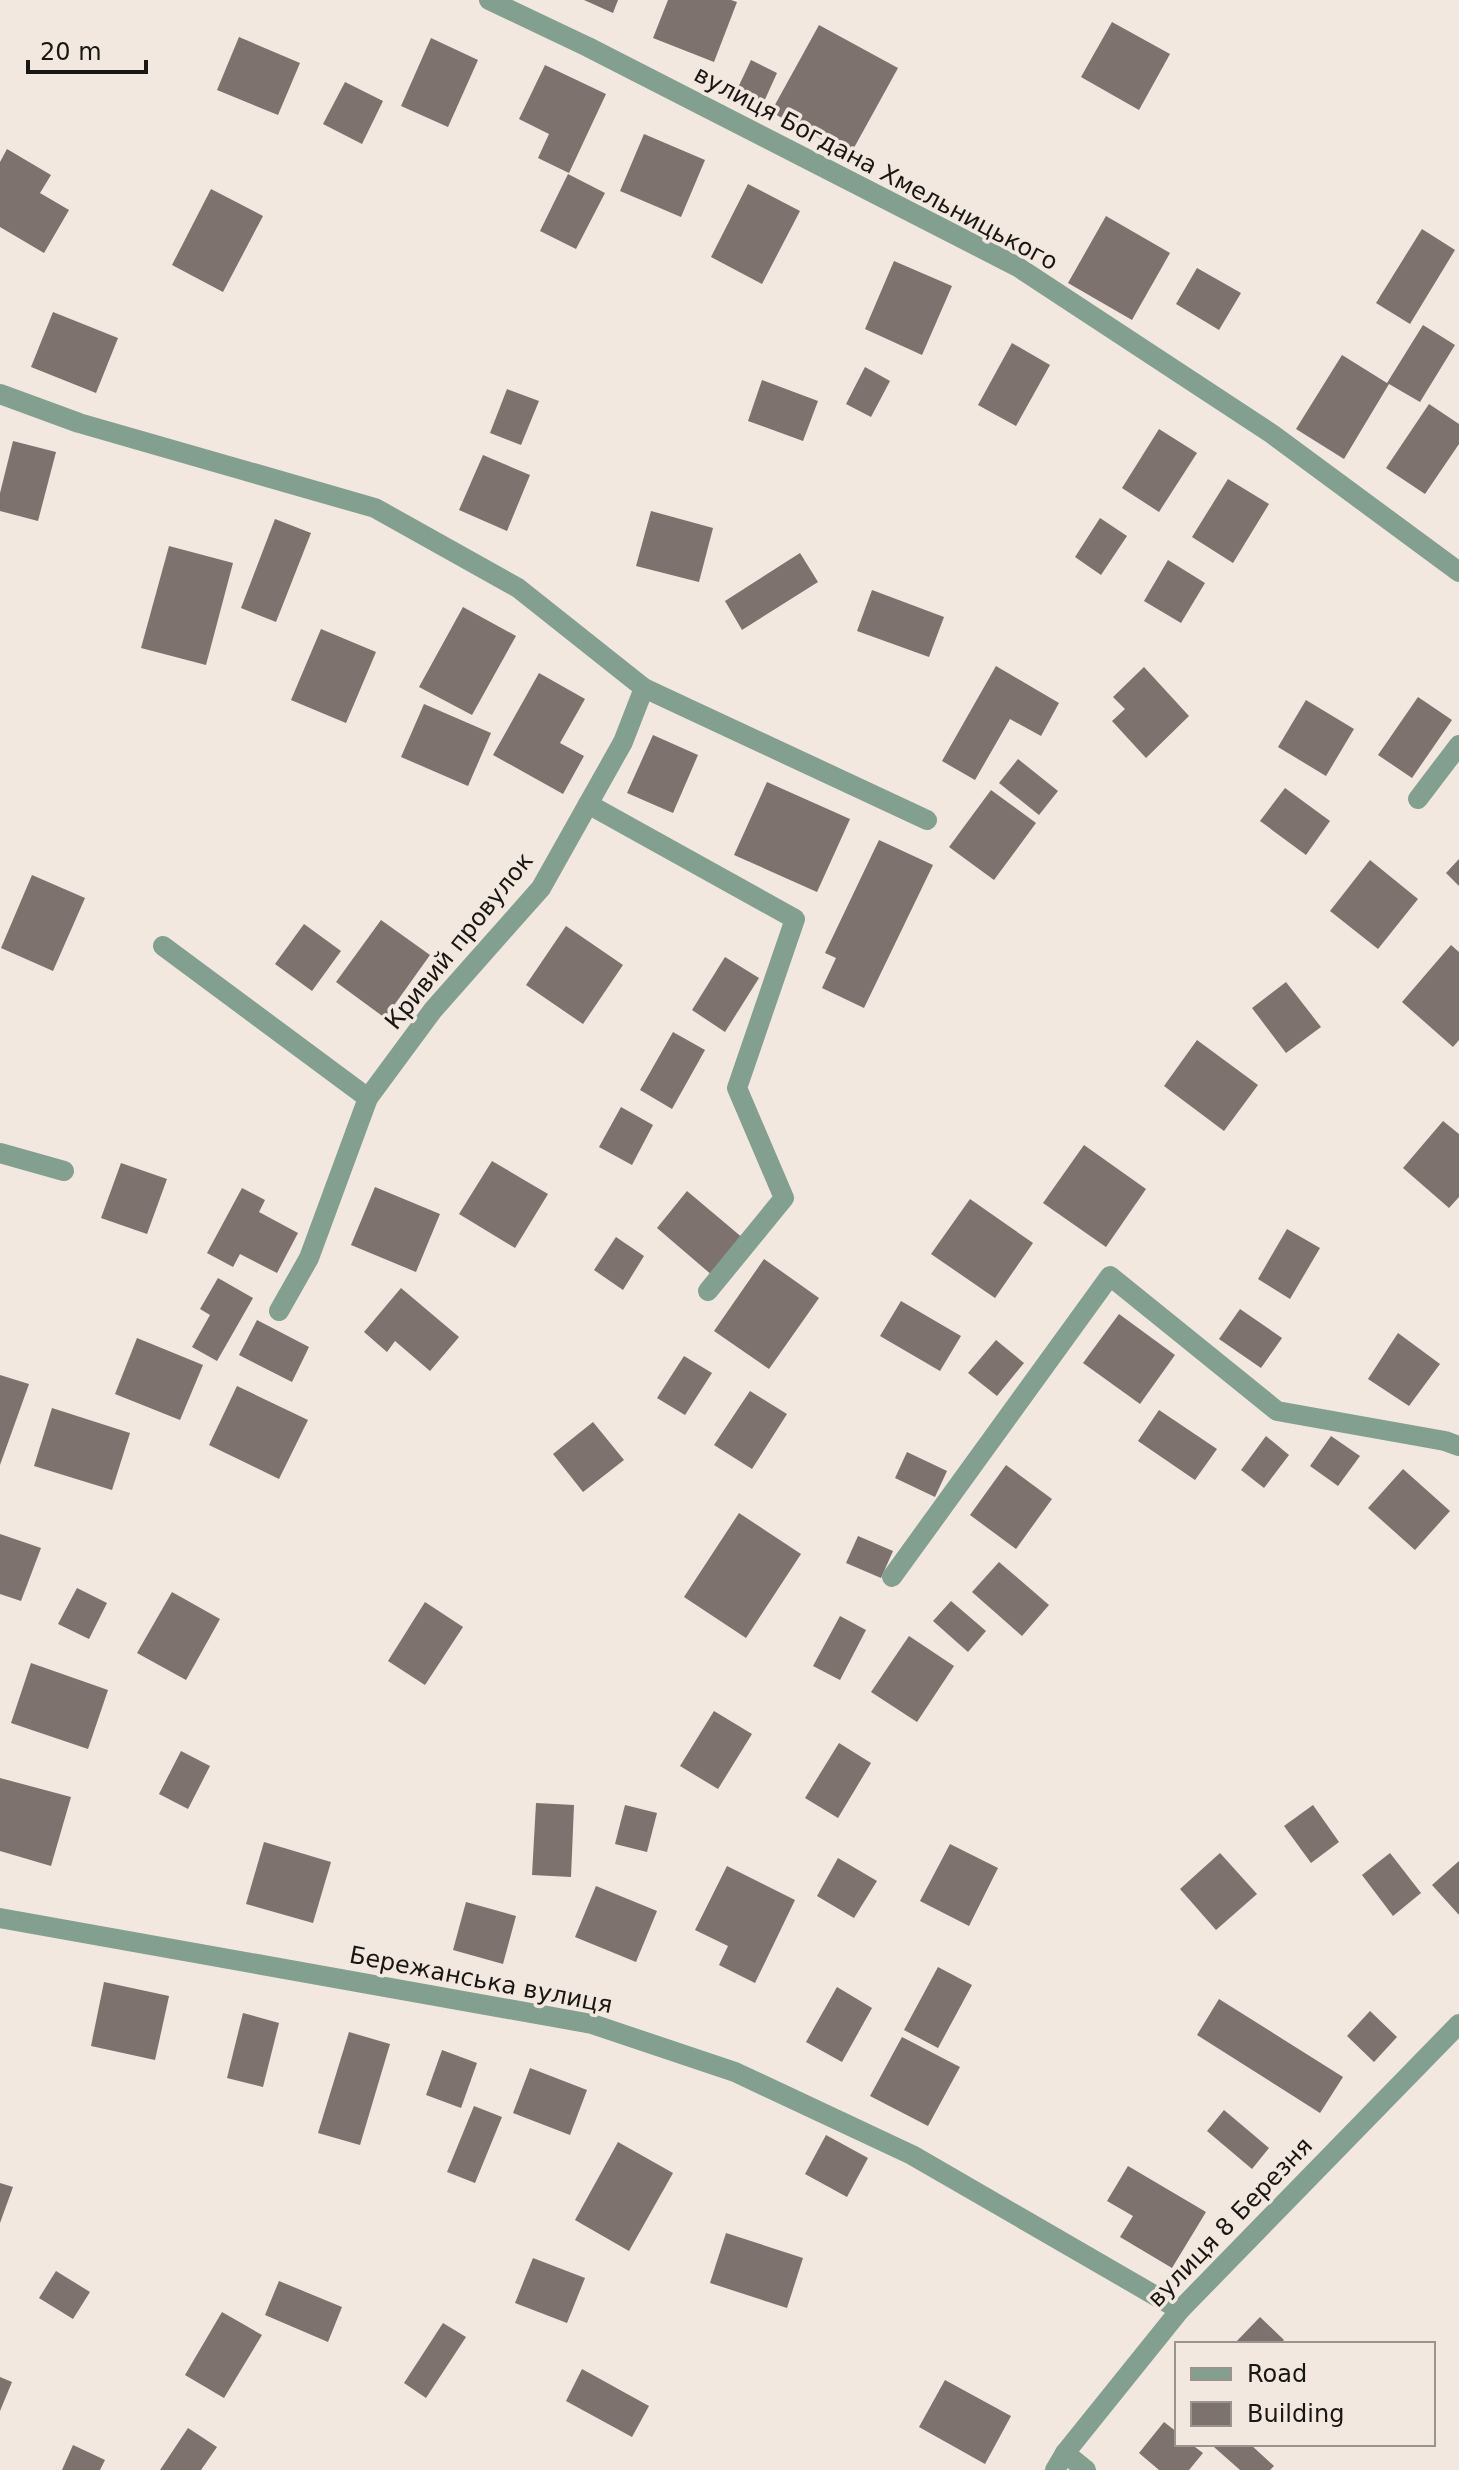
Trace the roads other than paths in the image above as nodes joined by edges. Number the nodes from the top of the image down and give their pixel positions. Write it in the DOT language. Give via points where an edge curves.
graph roads {
  1 [pos="489,0"];
  2 [pos="0,394"];
  3 [pos="1457,566"];
  4 [pos="644,688"];
  5 [pos="1459,745"];
  6 [pos="1418,799"];
  7 [pos="588,804"];
  8 [pos="927,820"];
  9 [pos="163,946"];
  10 [pos="368,1098"];
  11 [pos="0,1153"];
  12 [pos="64,1171"];
  13 [pos="708,1291"];
  14 [pos="279,1311"];
  15 [pos="1459,1446"];
  16 [pos="892,1577"];
  17 [pos="0,1918"];
  18 [pos="1459,2024"];
  19 [pos="1180,2310"];
  20 [pos="1060,2462"];
  21 [pos="1086,2470"];
  1 -- 3 [label="street, вулиця Богдана Хмельницького" via="1018,267 1272,434"];
  2 -- 4 [label="street" via="79,423 375,508 518,588"];
  4 -- 7 [label="street, Кривий провулок" via="623,742"];
  4 -- 8 [label="street"];
  5 -- 6 [label="street"];
  7 -- 10 [label="street, Кривий провулок" via="541,888 433,1010"];
  7 -- 13 [label="street" via="795,919 737,1088 784,1198"];
  9 -- 10 [label="street"];
  10 -- 14 [label="street, Кривий провулок" via="309,1258"];
  11 -- 12 [label="street"];
  15 -- 16 [label="street" via="1277,1411 1110,1276"];
  17 -- 19 [label="street, Бережанська вулиця" via="592,2024 735,2072 912,2155"];
  18 -- 19 [label="street, вулиця 8 Березня"];
  19 -- 20 [label="street, вулиця 8 Березня"];
  20 -- 21 [label="street"];
}
